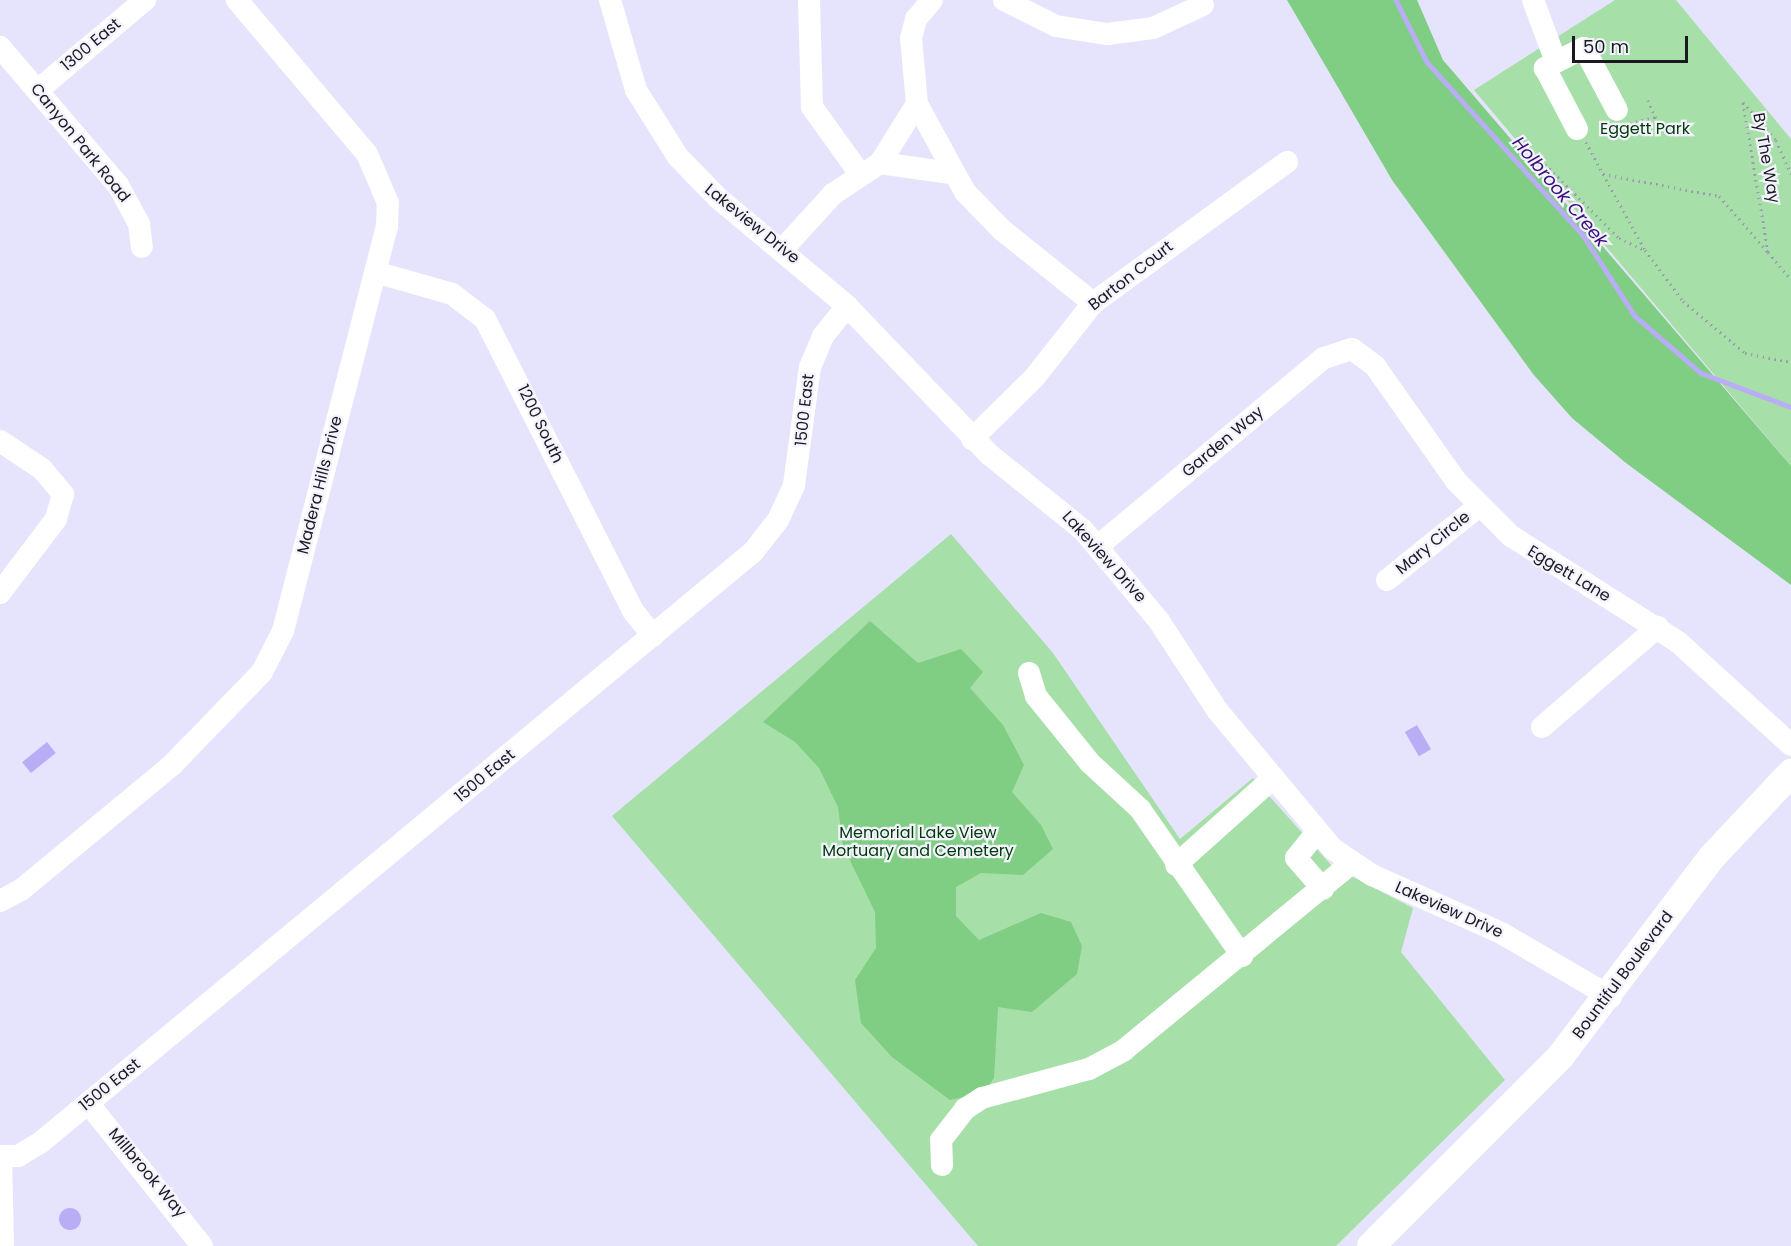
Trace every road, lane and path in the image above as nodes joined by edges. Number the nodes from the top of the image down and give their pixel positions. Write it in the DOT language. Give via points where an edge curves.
graph roads {
  1 [pos="145,0"];
  2 [pos="237,0"];
  3 [pos="610,0"];
  4 [pos="809,0"];
  5 [pos="932,0"];
  6 [pos="1004,0"];
  7 [pos="1533,0"];
  8 [pos="1203,5"];
  9 [pos="0,47"];
  10 [pos="1552,55"];
  11 [pos="38,90"];
  12 [pos="1648,100"];
  13 [pos="917,104"];
  14 [pos="1617,110"];
  15 [pos="1661,131"];
  16 [pos="1580,133"];
  17 [pos="1287,162"];
  18 [pos="1545,164"];
  19 [pos="870,168"];
  20 [pos="950,173"];
  21 [pos="1603,174"];
  22 [pos="1791,174"];
  23 [pos="142,247"];
  24 [pos="782,250"];
  25 [pos="1645,250"];
  26 [pos="1768,252"];
  27 [pos="375,272"];
  28 [pos="1791,279"];
  29 [pos="1093,303"];
  30 [pos="847,306"];
  31 [pos="1352,349"];
  32 [pos="1791,362"];
  33 [pos="972,439"];
  34 [pos="0,441"];
  35 [pos="1479,506"];
  36 [pos="1098,546"];
  37 [pos="1388,580"];
  38 [pos="0,593"];
  39 [pos="1658,627"];
  40 [pos="653,636"];
  41 [pos="1029,673"];
  42 [pos="1542,727"];
  43 [pos="1791,745"];
  44 [pos="1791,773"];
  45 [pos="1272,779"];
  46 [pos="1317,832"];
  47 [pos="1352,863"];
  48 [pos="1176,865"];
  49 [pos="1323,889"];
  50 [pos="0,901"];
  51 [pos="1242,956"];
  52 [pos="1611,997"];
  53 [pos="88,1103"];
  54 [pos="1,1156"];
  55 [pos="942,1165"];
  56 [pos="3,1243"];
  57 [pos="202,1246"];
  58 [pos="1371,1246"];
  1 -- 11 [label="street, 1300 East"];
  2 -- 27 [label="street, Madera Hills Drive" via="382,178 389,215"];
  3 -- 24 [label="street, Lakeview Drive" via="628,71 665,141 704,185"];
  4 -- 19 [label="street" via="812,107"];
  5 -- 13 [label="street" via="916,19 911,38"];
  6 -- 8 [label="street" via="1056,26 1107,34 1153,28"];
  7 -- 10 [label="street"];
  9 -- 11 [label="street, Canyon Park Road"];
  10 -- 14 [label="street" via="1584,48"];
  10 -- 16 [label="street" via="1545,69"];
  11 -- 23 [label="street, Canyon Park Road" via="118,185 139,224"];
  12 -- 15 [label="path"];
  13 -- 19 [label="street"];
  13 -- 20 [label="street"];
  16 -- 21 [label="path"];
  17 -- 29 [label="street, Barton Court"];
  18 -- 25 [label="path" via="1619,238"];
  19 -- 20 [label="street"];
  19 -- 24 [label="street" via="821,204"];
  20 -- 29 [label="street" via="1002,230"];
  21 -- 25 [label="path"];
  21 -- 26 [label="path" via="1719,196"];
  22 -- 26 [label="path, By The Way" via="1776,140 1743,102"];
  24 -- 30 [label="street, Lakeview Drive"];
  25 -- 32 [label="path" via="1717,335 1745,352"];
  26 -- 28 [label="path"];
  27 -- 40 [label="street, 1200 South" via="452,294 484,319 633,611"];
  27 -- 50 [label="street, Madera Hills Drive" via="273,656 172,765 21,890"];
  29 -- 33 [label="street, Barton Court" via="1034,378"];
  30 -- 33 [label="street, Lakeview Drive"];
  30 -- 40 [label="street, 1500 East" via="823,336 810,367 799,465 778,520 738,567"];
  31 -- 35 [label="street, Eggett Lane" via="1375,366"];
  31 -- 36 [label="street, Garden Way" via="1324,358"];
  33 -- 36 [label="street, Lakeview Drive" via="1056,504"];
  34 -- 38 [label="street" via="42,469 63,494 56,519"];
  35 -- 37 [label="street, Mary Circle"];
  35 -- 39 [label="street, Eggett Lane" via="1543,561"];
  36 -- 45 [label="street, Lakeview Drive"];
  39 -- 42 [label="street"];
  39 -- 43 [label="street, Eggett Lane" via="1727,683"];
  40 -- 53 [label="street, 1500 East"];
  41 -- 48 [label="street" via="1036,696 1090,763 1140,809"];
  44 -- 52 [label="main road, Bountiful Boulevard" via="1705,865"];
  45 -- 46 [label="street, Lakeview Drive"];
  45 -- 48 [label="street"];
  46 -- 47 [label="street, Lakeview Drive"];
  46 -- 49 [label="street" via="1296,858"];
  47 -- 49 [label="street"];
  47 -- 52 [label="street, Lakeview Drive" via="1487,925"];
  48 -- 51 [label="street"];
  49 -- 51 [label="street"];
  51 -- 55 [label="street" via="1106,1062 973,1102 946,1129"];
  52 -- 58 [label="main road, Bountiful Boulevard" via="1560,1058"];
  53 -- 54 [label="street, 1500 East" via="26,1153"];
  53 -- 57 [label="street, Millbrook Way"];
  54 -- 56 [label="street"];
}
